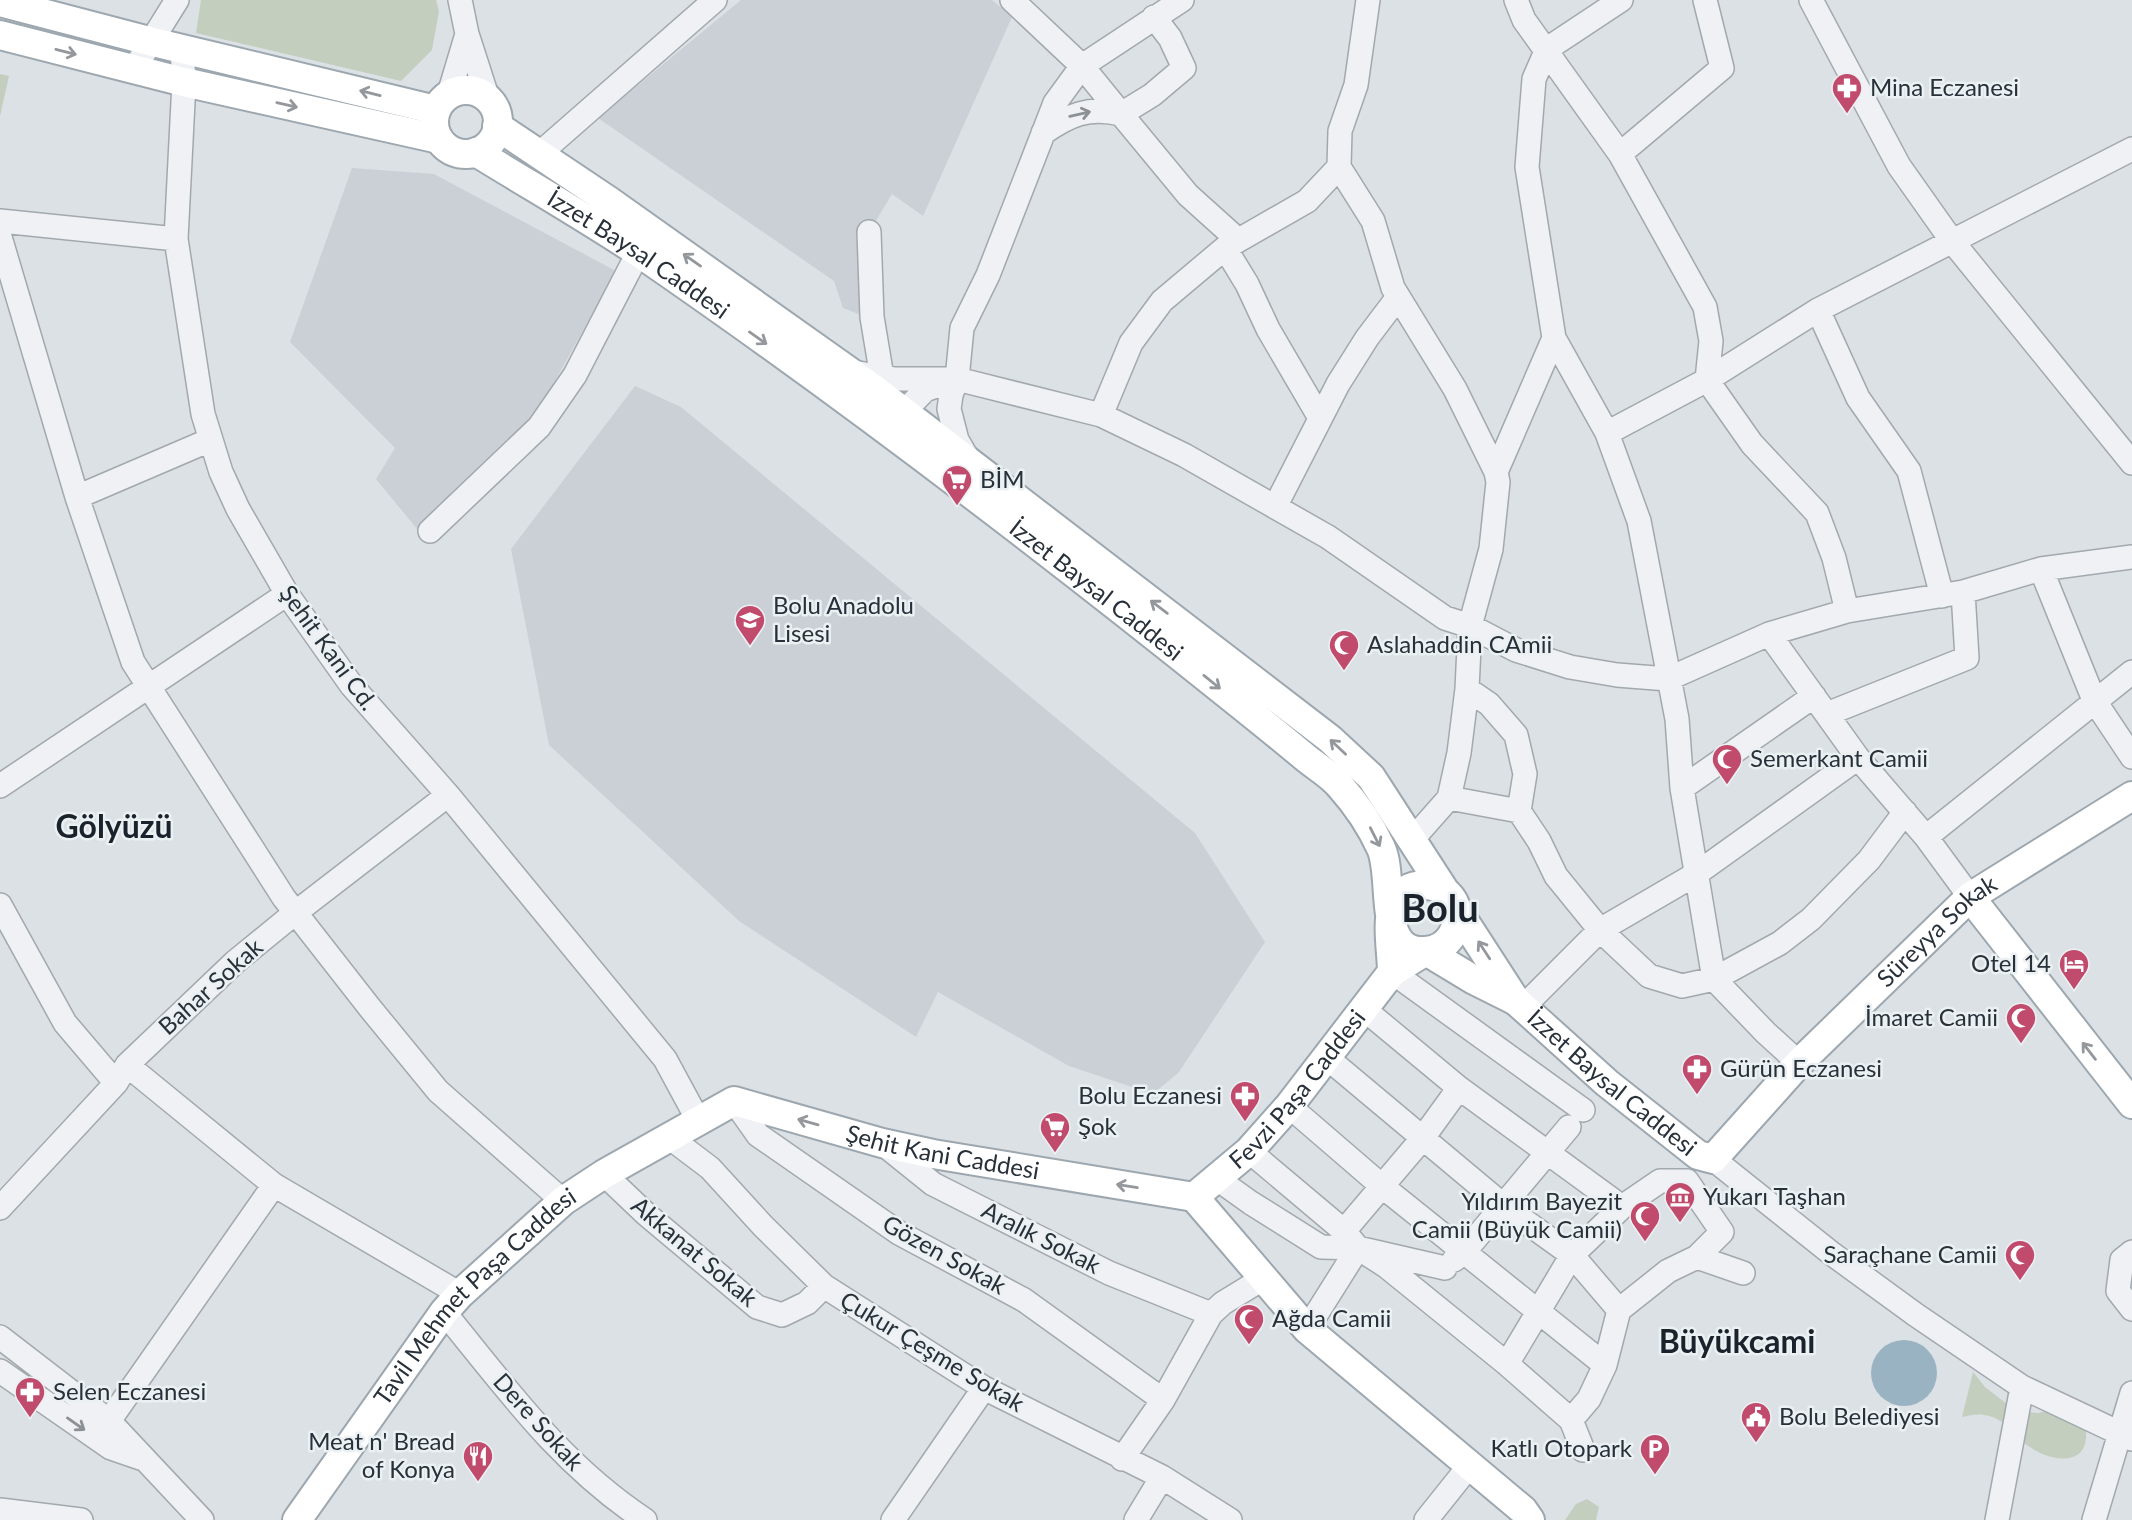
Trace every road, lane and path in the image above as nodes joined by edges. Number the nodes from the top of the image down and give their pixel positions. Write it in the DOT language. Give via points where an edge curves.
graph roads {
  1 [pos="177,0"];
  2 [pos="460,0"];
  3 [pos="1012,0"];
  4 [pos="1182,0"];
  5 [pos="1516,0"];
  6 [pos="1621,0"];
  7 [pos="1704,0"];
  8 [pos="1811,0"];
  9 [pos="0,2"];
  10 [pos="703,4"];
  11 [pos="1362,5"];
  12 [pos="1154,17"];
  13 [pos="467,34"];
  14 [pos="0,35"];
  15 [pos="153,42"];
  16 [pos="182,48"];
  17 [pos="1546,49"];
  18 [pos="1082,66"];
  19 [pos="134,69"];
  20 [pos="184,82"];
  21 [pos="488,99"];
  22 [pos="443,102"];
  23 [pos="1121,114"];
  24 [pos="497,126"];
  25 [pos="1043,133"];
  26 [pos="439,139"];
  27 [pos="2132,149"];
  28 [pos="476,152"];
  29 [pos="1620,154"];
  30 [pos="538,155"];
  31 [pos="1339,167"];
  32 [pos="0,221"];
  33 [pos="869,232"];
  34 [pos="0,237"];
  35 [pos="176,239"];
  36 [pos="1952,241"];
  37 [pos="1231,244"];
  38 [pos="638,253"];
  39 [pos="1398,297"];
  40 [pos="1818,310"];
  41 [pos="1554,338"];
  42 [pos="882,377"];
  43 [pos="957,379"];
  44 [pos="1707,380"];
  45 [pos="842,382"];
  46 [pos="1101,415"];
  47 [pos="1320,418"];
  48 [pos="895,420"];
  49 [pos="1607,433"];
  50 [pos="210,440"];
  51 [pos="2132,463"];
  52 [pos="972,464"];
  53 [pos="1496,472"];
  54 [pos="77,498"];
  55 [pos="1275,507"];
  56 [pos="430,531"];
  57 [pos="2132,557"];
  58 [pos="2041,569"];
  59 [pos="287,594"];
  60 [pos="1952,594"];
  61 [pos="1847,611"];
  62 [pos="1470,626"];
  63 [pos="1769,634"];
  64 [pos="2132,672"];
  65 [pos="1668,679"];
  66 [pos="148,686"];
  67 [pos="1467,690"];
  68 [pos="2094,700"];
  69 [pos="1821,705"];
  70 [pos="2132,757"];
  71 [pos="1858,758"];
  72 [pos="0,786"];
  73 [pos="1682,788"];
  74 [pos="448,795"];
  75 [pos="2132,796"];
  76 [pos="1449,798"];
  77 [pos="1519,811"];
  78 [pos="1905,812"];
  79 [pos="1926,838"];
  80 [pos="1411,841"];
  81 [pos="1696,874"];
  82 [pos="1970,897"];
  83 [pos="1451,899"];
  84 [pos="0,905"];
  85 [pos="295,912"];
  86 [pos="1391,923"];
  87 [pos="1600,930"];
  88 [pos="1426,951"];
  89 [pos="1392,972"];
  90 [pos="1714,979"];
  91 [pos="1519,1004"];
  92 [pos="1364,1010"];
  93 [pos="1326,1057"];
  94 [pos="1799,1063"];
  95 [pos="121,1074"];
  96 [pos="1459,1088"];
  97 [pos="734,1101"];
  98 [pos="2132,1104"];
  99 [pos="1289,1106"];
  100 [pos="698,1120"];
  101 [pos="669,1137"];
  102 [pos="1422,1139"];
  103 [pos="882,1143"];
  104 [pos="1248,1151"];
  105 [pos="1549,1152"];
  106 [pos="1713,1159"];
  107 [pos="604,1174"];
  108 [pos="1216,1178"];
  109 [pos="274,1185"];
  110 [pos="1383,1187"];
  111 [pos="1194,1197"];
  112 [pos="563,1201"];
  113 [pos="1504,1206"];
  114 [pos="1622,1207"];
  115 [pos="0,1208"];
  116 [pos="1351,1240"];
  117 [pos="1465,1251"];
  118 [pos="2132,1252"];
  119 [pos="1572,1255"];
  120 [pos="1697,1258"];
  121 [pos="1445,1268"];
  122 [pos="1743,1273"];
  123 [pos="1264,1278"];
  124 [pos="824,1286"];
  125 [pos="1421,1295"];
  126 [pos="452,1303"];
  127 [pos="2132,1309"];
  128 [pos="1619,1310"];
  129 [pos="1539,1313"];
  130 [pos="1210,1314"];
  131 [pos="1307,1329"];
  132 [pos="0,1337"];
  133 [pos="1507,1364"];
  134 [pos="1605,1364"];
  135 [pos="0,1371"];
  136 [pos="2022,1387"];
  137 [pos="984,1388"];
  138 [pos="2132,1393"];
  139 [pos="1163,1400"];
  140 [pos="1571,1420"];
  141 [pos="109,1421"];
  142 [pos="2125,1436"];
  143 [pos="1583,1450"];
  144 [pos="143,1459"];
  145 [pos="1122,1459"];
  146 [pos="1470,1465"];
  147 [pos="1162,1477"];
  148 [pos="180,1497"];
  149 [pos="0,1510"];
  150 [pos="1526,1515"];
  151 [pos="81,1520"];
  152 [pos="176,1520"];
  153 [pos="202,1520"];
  154 [pos="297,1520"];
  155 [pos="645,1520"];
  156 [pos="893,1520"];
  157 [pos="1136,1520"];
  158 [pos="1230,1520"];
  159 [pos="1426,1520"];
  160 [pos="1997,1520"];
  161 [pos="2094,1520"];
  1 -- 15 [label="street"];
  2 -- 13 [label="street"];
  3 -- 18 [label="street"];
  4 -- 12 [label="street"];
  5 -- 17 [label="street" via="1524,20"];
  6 -- 17 [label="street"];
  7 -- 29 [label="street" via="1722,68"];
  8 -- 36 [label="street" via="1899,166"];
  9 -- 15 [label="main road"];
  10 -- 30 [label="street"];
  11 -- 31 [label="street" via="1356,85 1340,131"];
  12 -- 18 [label="street"];
  12 -- 23 [label="street" via="1184,68"];
  13 -- 21 [label="street"];
  13 -- 22 [label="street"];
  14 -- 19 [label="main road, one-way"];
  15 -- 16 [label="main road"];
  15 -- 19 [label="street"];
  16 -- 20 [label="street, Şehit Kani Cd."];
  22 -- 16 [label="main road, one-way"];
  17 -- 29 [label="street"];
  17 -- 41 [label="street" via="1534,79 1527,167"];
  18 -- 23 [label="street"];
  18 -- 25 [label="street" via="1055,103"];
  19 -- 20 [label="main road"];
  20 -- 26 [label="main road, one-way"];
  20 -- 35 [label="street, Şehit Kani Cd."];
  21 -- 22 [label="main road" via="470,90"];
  21 -- 24 [label="main road"];
  22 -- 26 [label="main road" via="435,130"];
  25 -- 23 [label="street, one-way" via="1080,114 1104,110"];
  23 -- 37 [label="street"];
  24 -- 28 [label="main road" via="490,142"];
  24 -- 30 [label="main road, İzzet Baysal Caddesi"];
  25 -- 43 [label="street" via="988,275 962,328"];
  26 -- 28 [label="main road" via="455,152"];
  27 -- 36 [label="street"];
  28 -- 38 [label="main road, İzzet Baysal Caddesi"];
  29 -- 44 [label="street" via="1705,307 1711,341"];
  45 -- 30 [label="main road, İzzet Baysal Caddesi, one-way" via="610,201"];
  31 -- 37 [label="street" via="1307,201"];
  31 -- 39 [label="street" via="1373,221"];
  32 -- 35 [label="street"];
  33 -- 42 [label="street" via="872,317"];
  34 -- 54 [label="street"];
  35 -- 50 [label="street, Şehit Kani Cd."];
  36 -- 40 [label="street"];
  36 -- 51 [label="street"];
  37 -- 46 [label="street" via="1162,301 1131,343"];
  37 -- 47 [label="street" via="1268,329"];
  38 -- 45 [label="main road, İzzet Baysal Caddesi, one-way"];
  38 -- 56 [label="street" via="575,375 540,427"];
  39 -- 47 [label="street" via="1367,338"];
  39 -- 53 [label="street" via="1455,389"];
  40 -- 44 [label="street"];
  40 -- 60 [label="street" via="1858,398 1909,471"];
  41 -- 49 [label="street"];
  41 -- 53 [label="street"];
  42 -- 43 [label="street"];
  42 -- 45 [label="street"];
  43 -- 46 [label="street"];
  43 -- 48 [label="street" via="925,390"];
  43 -- 52 [label="street" via="949,409 957,440"];
  44 -- 49 [label="street"];
  44 -- 61 [label="street" via="1752,444 1817,513"];
  45 -- 48 [label="main road, İzzet Baysal Caddesi"];
  46 -- 55 [label="street"];
  47 -- 55 [label="street"];
  48 -- 52 [label="main road, İzzet Baysal Caddesi"];
  48 -- 86 [label="main road, İzzet Baysal Caddesi, one-way" via="1339,785 1372,828 1387,860"];
  49 -- 65 [label="street" via="1639,521"];
  50 -- 54 [label="street"];
  50 -- 59 [label="street, Şehit Kani Cd." via="237,509"];
  80 -- 52 [label="main road, İzzet Baysal Caddesi, one-way" via="1371,777 1331,739"];
  53 -- 62 [label="street" via="1491,549"];
  54 -- 66 [label="street" via="133,662"];
  55 -- 62 [label="street" via="1328,537 1445,618"];
  57 -- 58 [label="street"];
  58 -- 60 [label="street"];
  58 -- 68 [label="street"];
  59 -- 66 [label="street"];
  59 -- 74 [label="street, Şehit Kani Cd." via="352,686"];
  60 -- 61 [label="street"];
  60 -- 69 [label="street" via="1967,658"];
  61 -- 63 [label="street"];
  62 -- 65 [label="street" via="1516,650 1570,667"];
  62 -- 67 [label="street"];
  63 -- 65 [label="street"];
  63 -- 69 [label="street"];
  64 -- 68 [label="street"];
  65 -- 73 [label="street" via="1677,719"];
  66 -- 72 [label="street"];
  66 -- 85 [label="street"];
  67 -- 76 [label="street"];
  67 -- 77 [label="street" via="1489,704 1516,734 1525,774"];
  68 -- 70 [label="street"];
  68 -- 79 [label="street"];
  69 -- 71 [label="street"];
  69 -- 73 [label="street"];
  71 -- 78 [label="street"];
  71 -- 81 [label="street"];
  73 -- 81 [label="street"];
  74 -- 85 [label="street, Bahar Sokak"];
  74 -- 100 [label="street, Şehit Kani Cd." via="664,1059"];
  75 -- 82 [label="main road, Süreyya Sokak"];
  76 -- 77 [label="street"];
  76 -- 80 [label="street"];
  77 -- 87 [label="street" via="1556,876"];
  78 -- 79 [label="street"];
  78 -- 90 [label="street" via="1869,860 1811,919 1780,943"];
  79 -- 82 [label="street"];
  80 -- 83 [label="main road, İzzet Baysal Caddesi"];
  81 -- 87 [label="street"];
  81 -- 90 [label="street"];
  82 -- 94 [label="main road, Süreyya Sokak"];
  98 -- 82 [label="main road, one-way"];
  83 -- 86 [label="main road" via="1433,886 1410,887 1394,902"];
  83 -- 88 [label="main road" via="1456,928 1444,944"];
  91 -- 83 [label="main road, İzzet Baysal Caddesi, one-way"];
  84 -- 95 [label="street" via="65,1023"];
  85 -- 95 [label="street, Bahar Sokak" via="236,962"];
  85 -- 112 [label="street" via="438,1091"];
  86 -- 88 [label="main road" via="1399,940"];
  86 -- 89 [label="main road, İzzet Baysal Caddesi"];
  87 -- 90 [label="street" via="1649,976 1682,986"];
  87 -- 91 [label="street"];
  88 -- 89 [label="main road"];
  88 -- 91 [label="main road, İzzet Baysal Caddesi"];
  89 -- 92 [label="main road, Fevzi Paşa Caddesi"];
  89 -- 105 [label="street" via="1576,1119"];
  90 -- 94 [label="street"];
  91 -- 106 [label="main road, İzzet Baysal Caddesi" via="1607,1083 1698,1155"];
  92 -- 93 [label="main road, Fevzi Paşa Caddesi"];
  92 -- 96 [label="street"];
  93 -- 99 [label="main road, Fevzi Paşa Caddesi"];
  93 -- 102 [label="street"];
  94 -- 106 [label="main road, Süreyya Sokak"];
  95 -- 109 [label="street"];
  95 -- 115 [label="street, Bahar Sokak"];
  96 -- 102 [label="street"];
  96 -- 105 [label="street"];
  97 -- 100 [label="main road"];
  103 -- 97 [label="main road, Şehit Kani Caddesi, one-way"];
  97 -- 139 [label="street, Gözen Sokak" via="758,1135 812,1173 899,1233 1024,1300"];
  99 -- 104 [label="main road, Fevzi Paşa Caddesi"];
  99 -- 110 [label="street"];
  100 -- 101 [label="main road, Tavil Mehmet Paşa Caddesi"];
  101 -- 107 [label="main road, Tavil Mehmet Paşa Caddesi"];
  101 -- 124 [label="street, Çukur Çeşme Sokak" via="710,1168"];
  102 -- 110 [label="street"];
  102 -- 113 [label="street"];
  111 -- 103 [label="main road, Şehit Kani Caddesi, one-way"];
  103 -- 130 [label="street, Aralık Sokak" via="933,1184 1109,1273"];
  104 -- 108 [label="main road, Fevzi Paşa Caddesi"];
  104 -- 116 [label="street"];
  105 -- 113 [label="street"];
  105 -- 114 [label="street"];
  106 -- 136 [label="street" via="1831,1253"];
  107 -- 112 [label="main road, Tavil Mehmet Paşa Caddesi"];
  107 -- 124 [label="street, Akkanat Sokak" via="757,1307 782,1315 807,1303"];
  108 -- 111 [label="main road, Fevzi Paşa Caddesi"];
  108 -- 116 [label="street" via="1321,1247"];
  109 -- 126 [label="street"];
  109 -- 141 [label="street"];
  110 -- 116 [label="street"];
  110 -- 117 [label="street"];
  111 -- 123 [label="main road"];
  112 -- 126 [label="main road, Tavil Mehmet Paşa Caddesi"];
  113 -- 117 [label="street"];
  113 -- 119 [label="street"];
  114 -- 119 [label="street"];
  114 -- 120 [label="street" via="1660,1181 1687,1181 1722,1232"];
  116 -- 121 [label="street"];
  116 -- 125 [label="street"];
  116 -- 131 [label="street"];
  117 -- 121 [label="street"];
  117 -- 129 [label="street"];
  118 -- 127 [label="street" via="2122,1260 2118,1291"];
  119 -- 128 [label="street"];
  119 -- 129 [label="street"];
  120 -- 122 [label="street"];
  120 -- 128 [label="street" via="1668,1271"];
  121 -- 125 [label="street"];
  123 -- 130 [label="street"];
  123 -- 131 [label="main road"];
  124 -- 137 [label="street, Çukur Çeşme Sokak"];
  125 -- 133 [label="street"];
  126 -- 154 [label="main road, Tavil Mehmet Paşa Caddesi"];
  126 -- 155 [label="street, Dere Sokak" via="549,1440 613,1499"];
  128 -- 134 [label="street"];
  129 -- 133 [label="street"];
  129 -- 134 [label="street"];
  130 -- 139 [label="street"];
  131 -- 146 [label="main road"];
  132 -- 141 [label="street"];
  133 -- 140 [label="street"];
  134 -- 140 [label="street" via="1589,1399"];
  135 -- 144 [label="street, one-way" via="111,1448"];
  136 -- 142 [label="street"];
  136 -- 160 [label="street"];
  137 -- 145 [label="street, Çukur Çeşme Sokak"];
  137 -- 156 [label="street"];
  138 -- 142 [label="street"];
  139 -- 145 [label="street"];
  140 -- 143 [label="street"];
  141 -- 144 [label="street"];
  142 -- 161 [label="street"];
  144 -- 148 [label="street"];
  145 -- 147 [label="street, Çukur Çeşme Sokak"];
  146 -- 150 [label="main road"];
  146 -- 159 [label="street"];
  147 -- 157 [label="street"];
  147 -- 158 [label="street, Çukur Çeşme Sokak"];
  148 -- 152 [label="street"];
  148 -- 153 [label="street"];
  149 -- 151 [label="street"];
}
